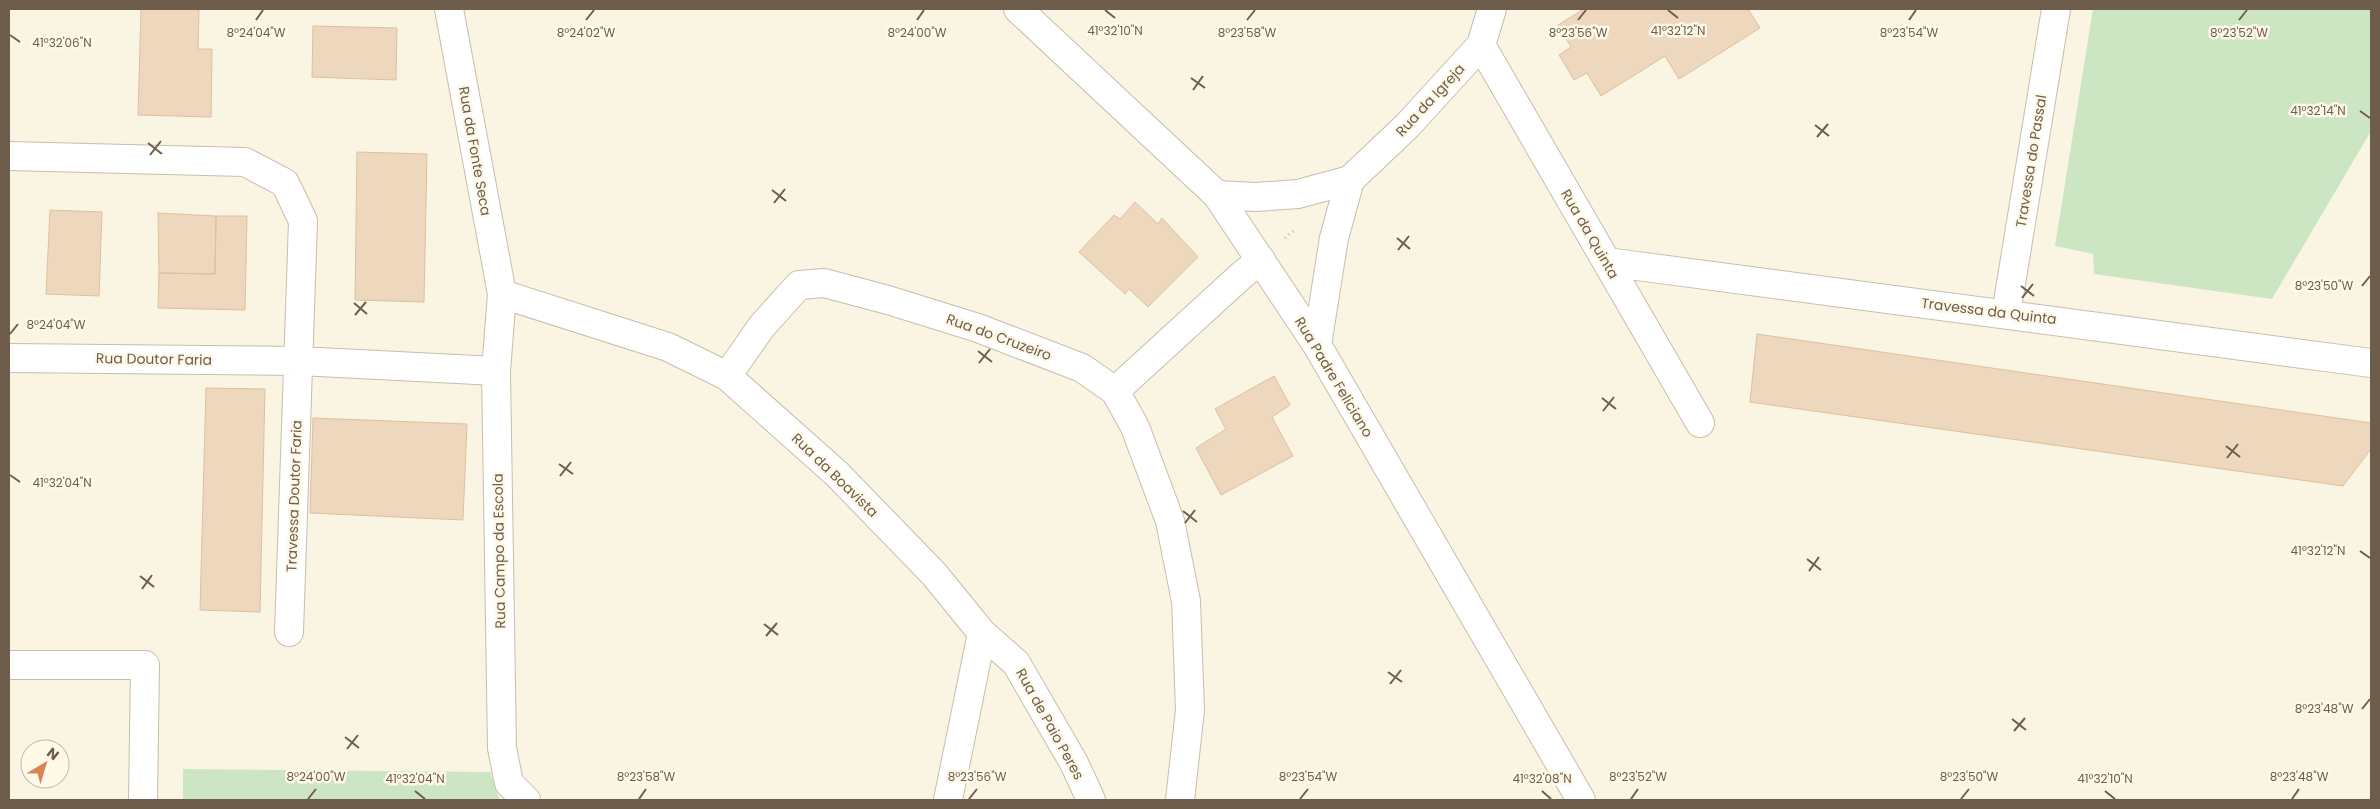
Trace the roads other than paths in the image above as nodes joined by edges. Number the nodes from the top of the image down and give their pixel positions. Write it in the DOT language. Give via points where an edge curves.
graph roads {
  1 [pos="449,9"];
  2 [pos="1018,9"];
  3 [pos="1492,9"];
  4 [pos="2056,9"];
  5 [pos="1481,45"];
  6 [pos="9,156"];
  7 [pos="1350,180"];
  8 [pos="1217,194"];
  9 [pos="1261,260"];
  10 [pos="1607,262"];
  11 [pos="502,294"];
  12 [pos="2006,314"];
  13 [pos="1317,345"];
  14 [pos="9,358"];
  15 [pos="299,361"];
  16 [pos="2371,363"];
  17 [pos="496,371"];
  18 [pos="727,376"];
  19 [pos="1115,391"];
  20 [pos="1700,423"];
  21 [pos="289,632"];
  22 [pos="982,633"];
  23 [pos="9,665"];
  24 [pos="143,800"];
  25 [pos="526,800"];
  26 [pos="948,800"];
  27 [pos="1091,800"];
  28 [pos="1180,800"];
  29 [pos="1581,800"];
  1 -- 11 [label="street, Rua da Fonte Seca"];
  2 -- 8 [label="street, Rua Padre Feliciano"];
  3 -- 5 [label="street, Rua da Igreja"];
  4 -- 12 [label="street, Travessa do Passal"];
  5 -- 7 [label="street, Rua da Igreja" via="1407,126"];
  5 -- 10 [label="street, Rua da Quinta"];
  6 -- 15 [label="street, Travessa Doutor Faria" via="245,162 286,184 303,221"];
  7 -- 8 [label="street, Rua da Igreja" via="1298,194 1256,197"];
  7 -- 13 [label="street" via="1334,238"];
  8 -- 9 [label="street, Rua Padre Feliciano"];
  9 -- 13 [label="street, Rua Padre Feliciano"];
  9 -- 19 [label="street"];
  10 -- 12 [label="street, Travessa da Quinta"];
  10 -- 20 [label="street, Rua da Quinta"];
  11 -- 17 [label="street, Rua Campo da Escola"];
  11 -- 18 [label="street, Rua da Boavista" via="668,347"];
  12 -- 16 [label="street, Travessa da Quinta"];
  13 -- 29 [label="street, Rua Padre Feliciano"];
  14 -- 15 [label="street, Rua Doutor Faria"];
  15 -- 17 [label="street, Rua Doutor Faria"];
  15 -- 21 [label="street, Travessa Doutor Faria"];
  17 -- 25 [label="street, Rua Campo da Escola" via="502,748 508,783"];
  18 -- 19 [label="street, Rua do Cruzeiro" via="762,326 799,285 824,283 978,328 1082,368"];
  18 -- 22 [label="street, Rua da Boavista" via="837,474 934,574"];
  19 -- 28 [label="street" via="1135,427 1170,521 1186,601 1190,710"];
  22 -- 26 [label="street"];
  22 -- 27 [label="street, Rua de Paio Peres" via="1016,662 1074,763"];
  23 -- 24 [label="street" via="145,665"];
}
